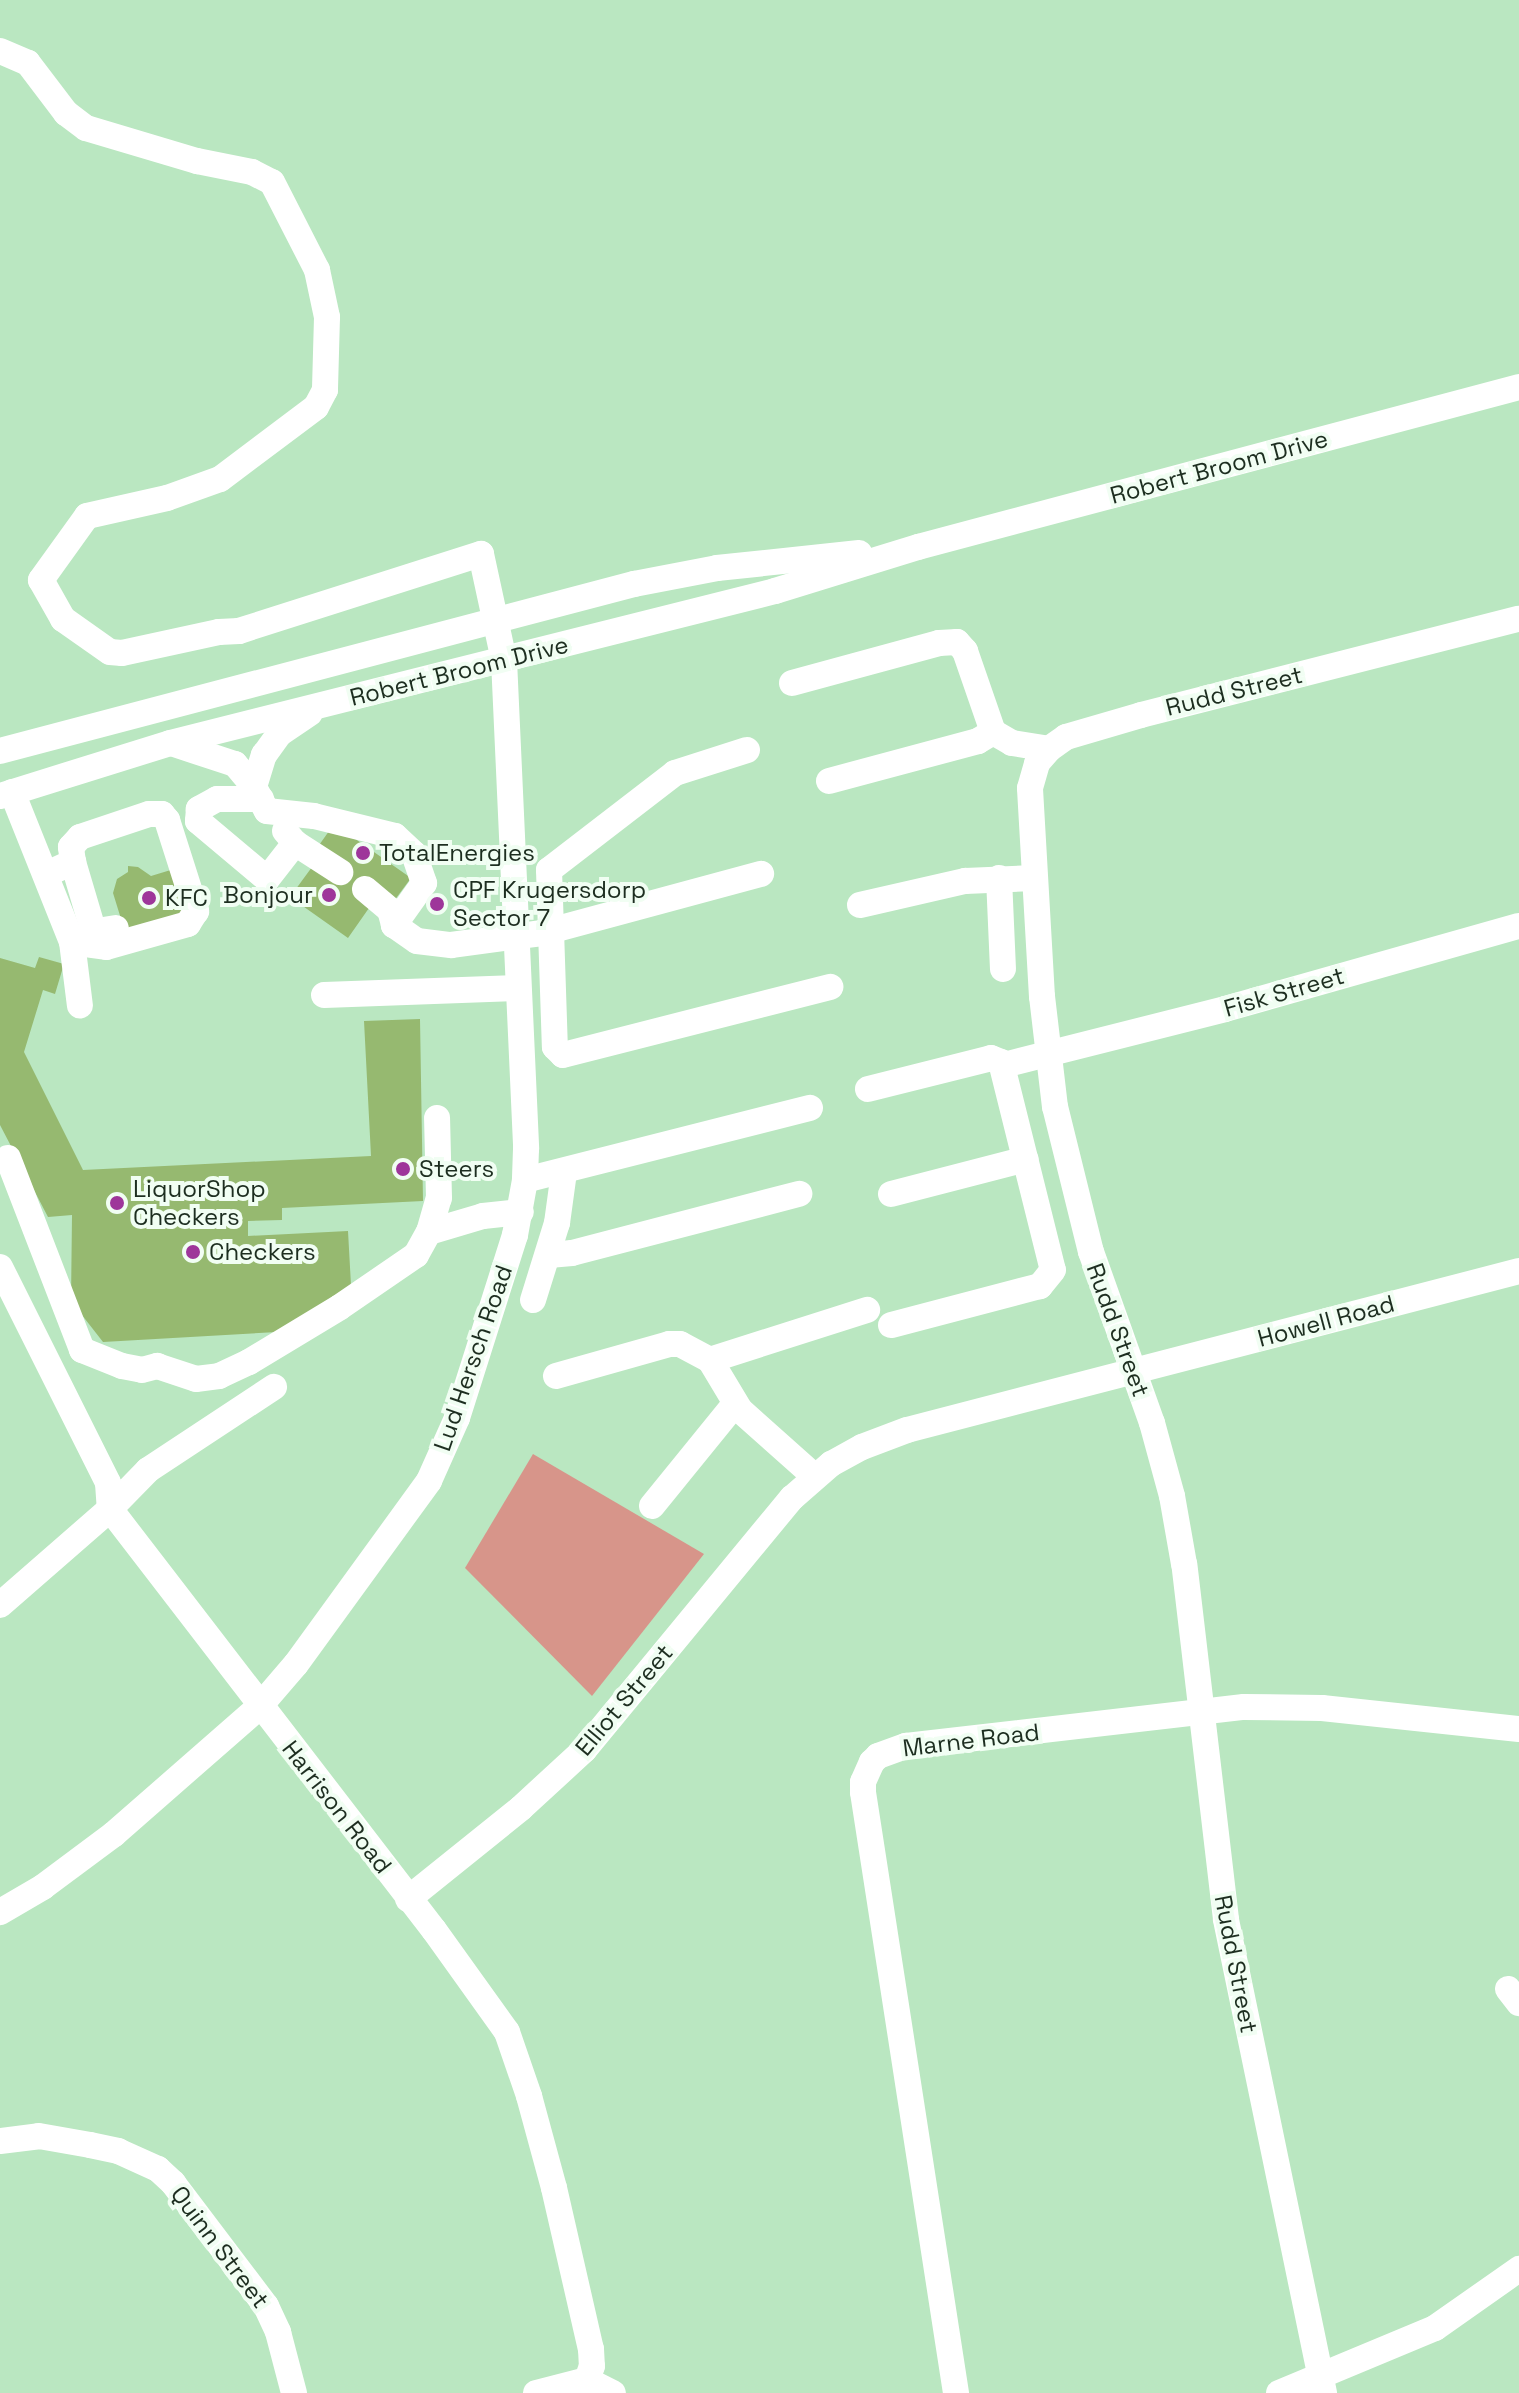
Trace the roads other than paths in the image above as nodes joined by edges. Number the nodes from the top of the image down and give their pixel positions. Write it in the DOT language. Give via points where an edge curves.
graph roads {
  1 [pos="0,51"];
  2 [pos="1519,387"];
  3 [pos="918,547"];
  4 [pos="1519,619"];
  5 [pos="497,622"];
  6 [pos="504,660"];
  7 [pos="792,683"];
  8 [pos="318,705"];
  9 [pos="993,732"];
  10 [pos="170,743"];
  11 [pos="1049,749"];
  12 [pos="747,750"];
  13 [pos="0,751"];
  14 [pos="829,781"];
  15 [pos="6,794"];
  16 [pos="261,799"];
  17 [pos="295,843"];
  18 [pos="76,850"];
  19 [pos="340,872"];
  20 [pos="47,874"];
  21 [pos="761,874"];
  22 [pos="999,878"];
  23 [pos="1034,878"];
  24 [pos="365,889"];
  25 [pos="860,905"];
  26 [pos="394,925"];
  27 [pos="1519,926"];
  28 [pos="116,928"];
  29 [pos="550,931"];
  30 [pos="515,938"];
  31 [pos="72,942"];
  32 [pos="1003,969"];
  33 [pos="518,980"];
  34 [pos="830,987"];
  35 [pos="404,990"];
  36 [pos="324,995"];
  37 [pos="80,1006"];
  38 [pos="1049,1056"];
  39 [pos="1004,1065"];
  40 [pos="523,1073"];
  41 [pos="868,1089"];
  42 [pos="810,1108"];
  43 [pos="437,1118"];
  44 [pos="8,1158"];
  45 [pos="1026,1159"];
  46 [pos="564,1172"];
  47 [pos="525,1180"];
  48 [pos="799,1194"];
  49 [pos="891,1194"];
  50 [pos="521,1212"];
  51 [pos="429,1232"];
  52 [pos="549,1255"];
  53 [pos="0,1267"];
  54 [pos="1519,1271"];
  55 [pos="533,1300"];
  56 [pos="867,1310"];
  57 [pos="891,1325"];
  58 [pos="710,1360"];
  59 [pos="1134,1371"];
  60 [pos="556,1376"];
  61 [pos="274,1387"];
  62 [pos="735,1404"];
  63 [pos="814,1476"];
  64 [pos="652,1506"];
  65 [pos="110,1509"];
  66 [pos="0,1605"];
  67 [pos="259,1707"];
  68 [pos="1201,1712"];
  69 [pos="1519,1729"];
  70 [pos="408,1899"];
  71 [pos="0,1912"];
  72 [pos="0,2141"];
  73 [pos="1519,2269"];
  74 [pos="587,2380"];
  75 [pos="1322,2385"];
  76 [pos="294,2393"];
  77 [pos="536,2393"];
  78 [pos="613,2393"];
  79 [pos="956,2393"];
  80 [pos="1279,2393"];
  1 -- 5 [label="street, Lud Hersch Road" via="28,63 66,113 86,128 272,182 317,270 327,317 325,390 310,414 265,443 232,473 201,488 87,516 41,580 63,619 110,652 122,653 239,631 481,554"];
  2 -- 3 [label="street, Robert Broom Drive"];
  3 -- 5 [label="street, Robert Broom Drive" via="717,568 634,584"];
  3 -- 6 [label="street, Robert Broom Drive" via="775,591"];
  4 -- 11 [label="street, Rudd Street" via="1141,715 1066,737"];
  5 -- 6 [label="street, Lud Hersch Road"];
  5 -- 13 [label="street, Robert Broom Drive"];
  6 -- 8 [label="street, Robert Broom Drive"];
  6 -- 30 [label="street, Lud Hersch Road"];
  7 -- 9 [label="street" via="957,642 965,651"];
  8 -- 10 [label="street, Robert Broom Drive"];
  8 -- 16 [label="street" via="279,734 264,755"];
  9 -- 11 [label="street" via="1012,743"];
  9 -- 14 [label="street" via="978,741"];
  10 -- 15 [label="street, Robert Broom Drive"];
  10 -- 16 [label="street" via="235,764"];
  11 -- 23 [label="street, Rudd Street" via="1037,763 1030,788"];
  12 -- 29 [label="street" via="675,773 557,861 548,876"];
  15 -- 20 [label="street"];
  16 -- 17 [label="street"];
  16 -- 17 [label="street" via="217,799 199,809 198,821 267,879"];
  16 -- 26 [label="street" via="395,836 414,854 424,883"];
  17 -- 19 [label="street"];
  18 -- 20 [label="street"];
  18 -- 28 [label="street" via="92,926 97,931"];
  18 -- 31 [label="street" via="162,814 196,911 188,924 106,947"];
  20 -- 31 [label="street"];
  21 -- 29 [label="street"];
  22 -- 23 [label="street"];
  22 -- 25 [label="street"];
  22 -- 32 [label="street"];
  23 -- 38 [label="street, Rudd Street"];
  24 -- 26 [label="street" via="390,910"];
  26 -- 30 [label="street" via="417,941 451,945"];
  27 -- 38 [label="street, Fisk Street"];
  29 -- 30 [label="street"];
  29 -- 34 [label="street" via="555,1047 563,1055"];
  30 -- 33 [label="street, Lud Hersch Road"];
  31 -- 37 [label="street"];
  33 -- 35 [label="street"];
  33 -- 40 [label="street, Lud Hersch Road"];
  35 -- 36 [label="street"];
  35 -- 40 [label="street" via="479,995 500,1005"];
  38 -- 39 [label="street, Fisk Street"];
  38 -- 59 [label="street, Rudd Street" via="1070,1175"];
  39 -- 41 [label="street, Fisk Street" via="991,1058"];
  39 -- 45 [label="street"];
  40 -- 47 [label="street, Lud Hersch Road"];
  42 -- 46 [label="street"];
  43 -- 51 [label="street" via="439,1198"];
  44 -- 51 [label="street" via="82,1350 132,1368 157,1366 196,1379 219,1376 406,1264"];
  45 -- 49 [label="street"];
  45 -- 57 [label="street" via="1053,1270 1047,1283"];
  46 -- 47 [label="street"];
  46 -- 52 [label="street"];
  47 -- 50 [label="street, Lud Hersch Road"];
  48 -- 52 [label="street"];
  50 -- 51 [label="street" via="483,1216"];
  50 -- 67 [label="street, Lud Hersch Road" via="457,1418 429,1481"];
  52 -- 55 [label="street"];
  53 -- 65 [label="street, Harrison Road" via="108,1483"];
  54 -- 59 [label="street, Howell Road"];
  56 -- 58 [label="street"];
  58 -- 60 [label="street" via="669,1344"];
  58 -- 62 [label="street"];
  59 -- 63 [label="street, Elliot Street" via="907,1430 862,1447"];
  59 -- 68 [label="street, Rudd Street" via="1177,1523"];
  61 -- 65 [label="street" via="148,1470"];
  62 -- 63 [label="street"];
  62 -- 64 [label="street"];
  63 -- 70 [label="street, Elliot Street" via="584,1750"];
  65 -- 66 [label="street"];
  65 -- 67 [label="street, Harrison Road"];
  67 -- 70 [label="street, Harrison Road"];
  67 -- 71 [label="street, Lud Hersch Road" via="114,1834"];
  68 -- 69 [label="street, Marne Road" via="1296,1706"];
  68 -- 75 [label="street, Rudd Street" via="1226,1919"];
  68 -- 79 [label="street, Marne Road" via="906,1746 878,1756 863,1782"];
  70 -- 74 [label="street, Harrison Road" via="507,2032 568,2247 591,2349"];
  72 -- 76 [label="street, Quinn Street" via="39,2136 90,2145 118,2151 166,2176 266,2306"];
  73 -- 75 [label="street" via="1435,2328"];
  74 -- 77 [label="street"];
  74 -- 78 [label="street"];
  75 -- 80 [label="street"];
}
